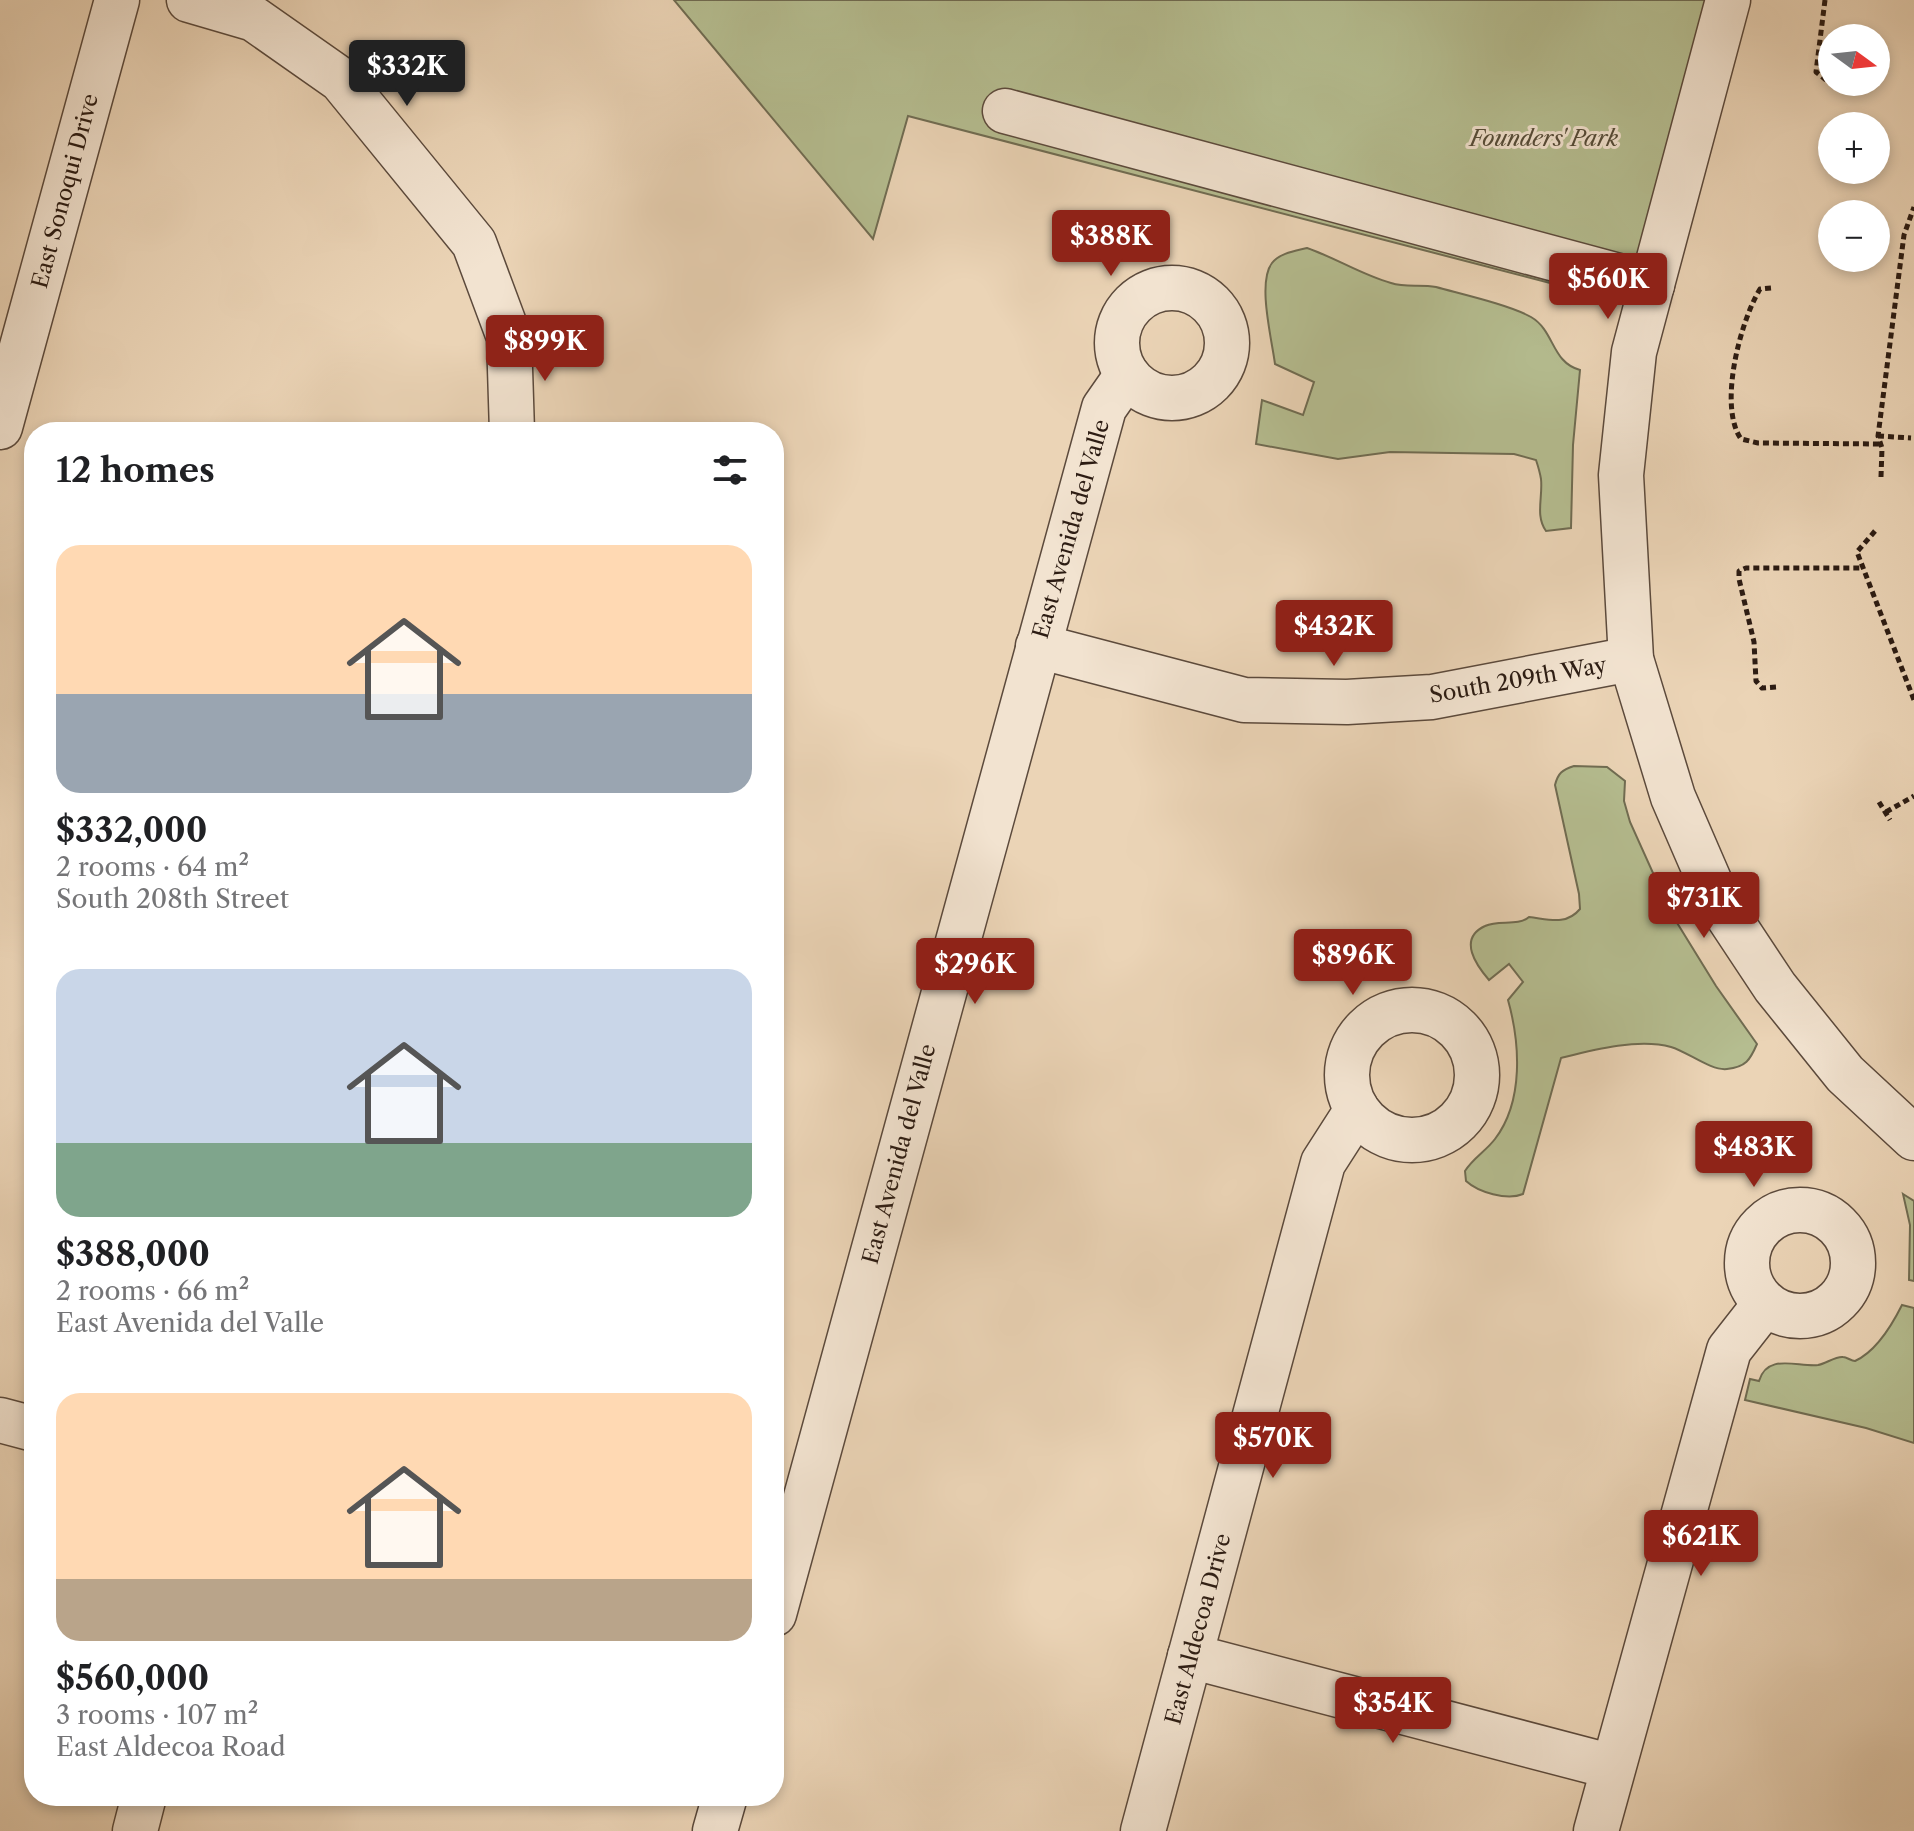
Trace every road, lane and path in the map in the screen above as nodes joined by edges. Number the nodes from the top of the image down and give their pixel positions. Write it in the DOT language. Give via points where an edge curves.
graph roads {
  1 [pos="117,0"];
  2 [pos="189,0"];
  3 [pos="1728,0"];
  4 [pos="1825,0"];
  5 [pos="1822,24"];
  6 [pos="1005,111"];
  7 [pos="1914,207"];
  8 [pos="1652,285"];
  9 [pos="1771,288"];
  10 [pos="1884,307"];
  11 [pos="1894,310"];
  12 [pos="1127,375"];
  13 [pos="512,422"];
  14 [pos="0,427"];
  15 [pos="1878,436"];
  16 [pos="1911,438"];
  17 [pos="1880,444"];
  18 [pos="1881,477"];
  19 [pos="1875,531"];
  20 [pos="1863,568"];
  21 [pos="1038,646"];
  22 [pos="1895,650"];
  23 [pos="1885,653"];
  24 [pos="1631,659"];
  25 [pos="1776,687"];
  26 [pos="1914,700"];
  27 [pos="1914,796"];
  28 [pos="1879,802"];
  29 [pos="1886,812"];
  30 [pos="1890,820"];
  31 [pos="1357,1110"];
  32 [pos="1914,1138"];
  33 [pos="1765,1304"];
  34 [pos="0,1420"];
  35 [pos="24,1426"];
  36 [pos="784,1577"];
  37 [pos="1190,1656"];
  38 [pos="1613,1767"];
  39 [pos="141,1806"];
  40 [pos="722,1806"];
  41 [pos="135,1831"];
  42 [pos="715,1831"];
  43 [pos="1143,1831"];
  44 [pos="1596,1831"];
  1 -- 14 [label="street, East Sonoqui Drive"];
  2 -- 13 [label="street" via="254,19 341,80 474,243 509,337"];
  3 -- 8 [label="street"];
  4 -- 5 [label="path"];
  6 -- 8 [label="street"];
  7 -- 11 [label="path" via="1904,235"];
  8 -- 24 [label="street" via="1634,352 1621,475"];
  9 -- 17 [label="path" via="1760,289 1754,299 1737,346 1732,426 1741,439"];
  10 -- 11 [label="path"];
  11 -- 15 [label="path"];
  12 -- 21 [label="street, East Avenida del Valle" via="1104,408"];
  15 -- 16 [label="path"];
  15 -- 17 [label="path"];
  17 -- 18 [label="path"];
  19 -- 20 [label="path" via="1857,552"];
  20 -- 22 [label="path"];
  20 -- 25 [label="path" via="1739,571 1756,681 1762,688"];
  21 -- 24 [label="street, South 209th Way" via="1244,700 1432,697"];
  21 -- 36 [label="street, East Avenida del Valle"];
  22 -- 23 [label="path"];
  22 -- 26 [label="path"];
  24 -- 32 [label="street, South 209th Way" via="1673,797 1718,901 1775,987 1845,1074"];
  27 -- 29 [label="path"];
  28 -- 29 [label="path"];
  29 -- 30 [label="path"];
  31 -- 37 [label="street, East Aldecoa Drive" via="1323,1163"];
  33 -- 38 [label="street" via="1729,1350"];
  34 -- 35 [label="street"];
  37 -- 38 [label="street"];
  37 -- 43 [label="street, East Aldecoa Drive"];
  38 -- 44 [label="street"];
  39 -- 41 [label="street"];
  40 -- 42 [label="street"];
}
